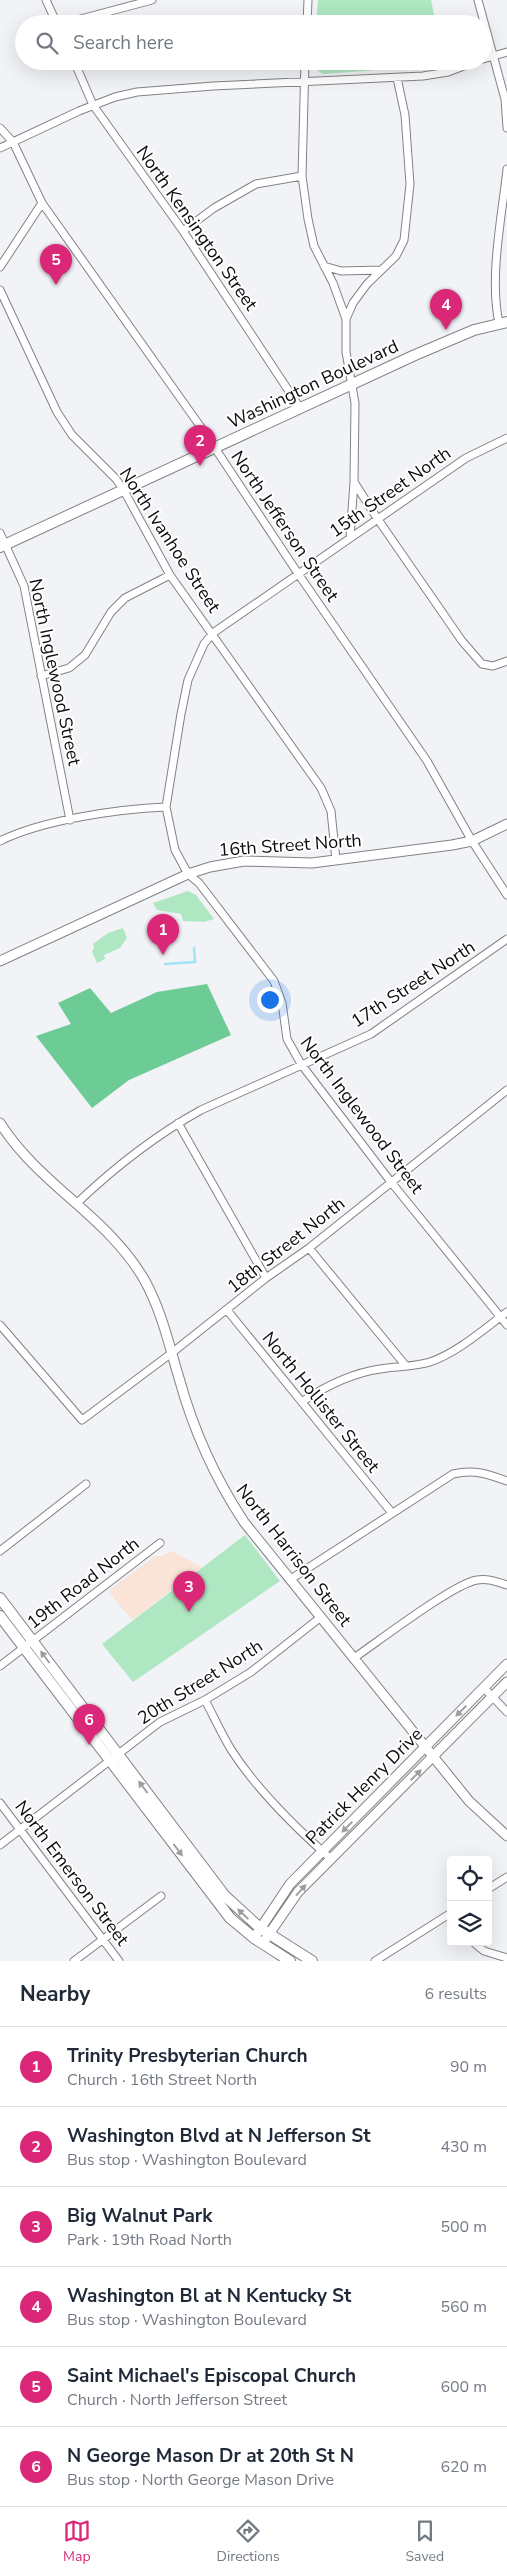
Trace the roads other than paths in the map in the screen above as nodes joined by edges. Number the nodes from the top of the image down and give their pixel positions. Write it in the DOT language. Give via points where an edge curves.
graph roads {
  1 [pos="46,0"];
  2 [pos="152,0"];
  3 [pos="308,0"];
  4 [pos="478,0"];
  5 [pos="53,15"];
  6 [pos="96,15"];
  7 [pos="307,15"];
  8 [pos="482,15"];
  9 [pos="507,52"];
  10 [pos="492,56"];
  11 [pos="78,70"];
  12 [pos="305,70"];
  13 [pos="453,70"];
  14 [pos="398,78"];
  15 [pos="304,82"];
  16 [pos="93,105"];
  17 [pos="0,128"];
  18 [pos="507,128"];
  19 [pos="13,142"];
  20 [pos="0,148"];
  21 [pos="507,169"];
  22 [pos="302,176"];
  23 [pos="42,203"];
  24 [pos="183,231"];
  25 [pos="324,266"];
  26 [pos="0,268"];
  27 [pos="381,270"];
  28 [pos="0,290"];
  29 [pos="346,319"];
  30 [pos="503,323"];
  31 [pos="352,385"];
  32 [pos="300,408"];
  33 [pos="507,438"];
  34 [pos="215,447"];
  35 [pos="354,482"];
  36 [pos="123,490"];
  37 [pos="377,518"];
  38 [pos="0,533"];
  39 [pos="350,538"];
  40 [pos="3,545"];
  41 [pos="170,575"];
  42 [pos="298,575"];
  43 [pos="213,634"];
  44 [pos="507,661"];
  45 [pos="41,676"];
  46 [pos="166,807"];
  47 [pos="70,820"];
  48 [pos="507,824"];
  49 [pos="0,841"];
  50 [pos="472,841"];
  51 [pos="336,860"];
  52 [pos="188,874"];
  53 [pos="507,895"];
  54 [pos="507,939"];
  55 [pos="0,961"];
  56 [pos="301,1064"];
  57 [pos="507,1090"];
  58 [pos="0,1123"];
  59 [pos="178,1123"];
  60 [pos="391,1182"];
  61 [pos="77,1203"];
  62 [pos="309,1248"];
  63 [pos="266,1278"];
  64 [pos="227,1310"];
  65 [pos="504,1314"];
  66 [pos="507,1324"];
  67 [pos="0,1325"];
  68 [pos="173,1352"];
  69 [pos="406,1366"];
  70 [pos="303,1401"];
  71 [pos="507,1481"];
  72 [pos="86,1484"];
  73 [pos="392,1513"];
  74 [pos="160,1542"];
  75 [pos="0,1551"];
  76 [pos="291,1579"];
  77 [pos="507,1585"];
  78 [pos="0,1598"];
  79 [pos="0,1616"];
  80 [pos="321,1617"];
  81 [pos="28,1644"];
  82 [pos="354,1658"];
  83 [pos="507,1664"];
  84 [pos="0,1666"];
  85 [pos="507,1682"];
  86 [pos="484,1688"];
  87 [pos="492,1697"];
  88 [pos="206,1700"];
  89 [pos="507,1712"];
  90 [pos="425,1748"];
  91 [pos="433,1757"];
  92 [pos="115,1758"];
  93 [pos="0,1802"];
  94 [pos="20,1829"];
  95 [pos="507,1836"];
  96 [pos="0,1845"];
  97 [pos="322,1851"];
  98 [pos="331,1859"];
  99 [pos="507,1877"];
  100 [pos="492,1886"];
  101 [pos="161,1896"];
  102 [pos="447,1916"];
  103 [pos="264,1931"];
  104 [pos="103,1939"];
  105 [pos="258,1941"];
  106 [pos="478,1946"];
  107 [pos="507,1958"];
  108 [pos="74,1961"];
  109 [pos="119,1961"];
  110 [pos="290,1961"];
  111 [pos="312,1961"];
  112 [pos="375,1961"];
  1 -- 5 [label="street"];
  2 -- 6 [label="street"];
  3 -- 7 [label="street"];
  4 -- 8 [label="street"];
  9 -- 10 [label="street"];
  10 -- 18 [label="street" via="505,99"];
  11 -- 16 [label="street, North Kensington Street"];
  12 -- 15 [label="street"];
  13 -- 14 [label="street"];
  14 -- 15 [label="street"];
  14 -- 27 [label="street" via="410,184 404,240 396,256"];
  15 -- 16 [label="street" via="137,92"];
  15 -- 22 [label="street"];
  16 -- 19 [label="street"];
  16 -- 24 [label="street, North Kensington Street"];
  17 -- 19 [label="street, North Jefferson Street"];
  19 -- 20 [label="street"];
  19 -- 23 [label="street, North Jefferson Street"];
  21 -- 30 [label="street" via="496,305"];
  22 -- 24 [label="street" via="256,184 214,208"];
  22 -- 25 [label="street" via="312,237"];
  23 -- 26 [label="street"];
  23 -- 34 [label="street, North Jefferson Street"];
  24 -- 32 [label="street, North Kensington Street"];
  25 -- 27 [label="street" via="341,271"];
  25 -- 29 [label="street"];
  27 -- 29 [label="street" via="353,303"];
  28 -- 36 [label="street, North Ivanhoe Street" via="57,412 72,435"];
  29 -- 31 [label="street" via="346,352"];
  30 -- 31 [label="main road, Washington Boulevard" via="455,337"];
  31 -- 32 [label="main road, Washington Boulevard"];
  31 -- 35 [label="street" via="356,403"];
  32 -- 34 [label="main road, Washington Boulevard"];
  33 -- 37 [label="street, 15th Street North" via="468,457"];
  34 -- 36 [label="main road, Washington Boulevard"];
  34 -- 42 [label="street, North Jefferson Street"];
  35 -- 37 [label="street"];
  35 -- 39 [label="street"];
  36 -- 40 [label="main road, Washington Boulevard"];
  36 -- 41 [label="street, North Ivanhoe Street"];
  37 -- 39 [label="street, 15th Street North"];
  37 -- 44 [label="street" via="462,641 482,664 492,666"];
  38 -- 40 [label="street, North Inglewood Street"];
  39 -- 42 [label="street, 15th Street North"];
  40 -- 45 [label="street, North Inglewood Street" via="24,586"];
  41 -- 43 [label="street, North Ivanhoe Street"];
  41 -- 45 [label="street" via="125,598 111,612 85,655 70,668"];
  42 -- 43 [label="street, 15th Street North"];
  42 -- 50 [label="street, North Jefferson Street" via="427,761"];
  43 -- 46 [label="street, 15th Street North" via="204,644 188,680"];
  43 -- 51 [label="street, North Ivanhoe Street" via="321,788 331,811"];
  45 -- 47 [label="street, North Inglewood Street"];
  46 -- 47 [label="street"];
  46 -- 52 [label="street, North Inglewood Street" via="175,850"];
  47 -- 49 [label="street"];
  48 -- 50 [label="street, 16th Street North"];
  50 -- 51 [label="street, 16th Street North"];
  50 -- 53 [label="street, North Jefferson Street"];
  51 -- 52 [label="street, 16th Street North" via="312,863 244,861"];
  52 -- 55 [label="street, 16th Street North"];
  52 -- 56 [label="street, North Inglewood Street" via="199,883 274,981 282,1004 287,1039"];
  54 -- 56 [label="street, 17th Street North" via="371,1034"];
  56 -- 59 [label="street, 17th Street North"];
  56 -- 60 [label="street, North Inglewood Street"];
  57 -- 60 [label="street, 18th Street North"];
  58 -- 61 [label="street, North Harrison Street" via="36,1168"];
  59 -- 61 [label="street, 17th Street North" via="132,1156"];
  59 -- 63 [label="street"];
  60 -- 62 [label="street, 18th Street North"];
  60 -- 65 [label="street, North Inglewood Street"];
  61 -- 68 [label="street, North Harrison Street" via="124,1250 144,1281 157,1306"];
  62 -- 63 [label="street, 18th Street North"];
  62 -- 69 [label="street"];
  63 -- 64 [label="street, 18th Street North"];
  64 -- 68 [label="street, 18th Street North"];
  64 -- 70 [label="street, North Hollister Street"];
  65 -- 66 [label="street, North Inglewood Street"];
  65 -- 69 [label="street" via="432,1362"];
  67 -- 68 [label="street, 18th Street North" via="82,1420"];
  68 -- 76 [label="street, North Harrison Street" via="188,1408 222,1489 244,1522"];
  69 -- 70 [label="street" via="355,1375 325,1386"];
  70 -- 73 [label="street, North Hollister Street"];
  71 -- 73 [label="street" via="467,1470 454,1474"];
  72 -- 75 [label="street"];
  73 -- 76 [label="street"];
  74 -- 81 [label="street, 19th Road North"];
  76 -- 80 [label="street, North Harrison Street"];
  77 -- 82 [label="street" via="493,1580 476,1580 454,1591"];
  78 -- 81 [label="main road"];
  79 -- 81 [label="main road"];
  80 -- 82 [label="street, North Harrison Street"];
  80 -- 88 [label="street, 20th Street North" via="251,1672"];
  81 -- 84 [label="street, 19th Road North"];
  81 -- 92 [label="main road"];
  82 -- 90 [label="street, North Harrison Street"];
  83 -- 86 [label="street, Patrick Henry Drive"];
  85 -- 87 [label="street, Patrick Henry Drive"];
  86 -- 87 [label="street"];
  86 -- 90 [label="street, Patrick Henry Drive, one-way"];
  87 -- 89 [label="street"];
  87 -- 91 [label="street, Patrick Henry Drive"];
  88 -- 92 [label="street, 20th Street North" via="160,1722"];
  88 -- 97 [label="street" via="232,1751 287,1817"];
  90 -- 91 [label="street, North Harrison Street"];
  90 -- 97 [label="street, Patrick Henry Drive, one-way"];
  91 -- 95 [label="street, North Harrison Street" via="469,1801"];
  98 -- 91 [label="street, Patrick Henry Drive, one-way"];
  92 -- 94 [label="street, 20th Street North"];
  103 -- 92 [label="main road, one-way" via="225,1896"];
  92 -- 105 [label="main road, one-way" via="230,1918"];
  93 -- 94 [label="street, North Emerson Street"];
  94 -- 96 [label="street, 20th Street North"];
  94 -- 104 [label="street, North Emerson Street"];
  97 -- 98 [label="street"];
  97 -- 103 [label="street, Patrick Henry Drive" via="282,1894"];
  103 -- 98 [label="street, Patrick Henry Drive, one-way"];
  99 -- 100 [label="street"];
  101 -- 104 [label="street"];
  102 -- 112 [label="street"];
  103 -- 105 [label="street, Patrick Henry Drive"];
  103 -- 111 [label="main road"];
  104 -- 108 [label="street"];
  104 -- 109 [label="street, North Emerson Street"];
  105 -- 110 [label="main road"];
  106 -- 107 [label="street"];
}
